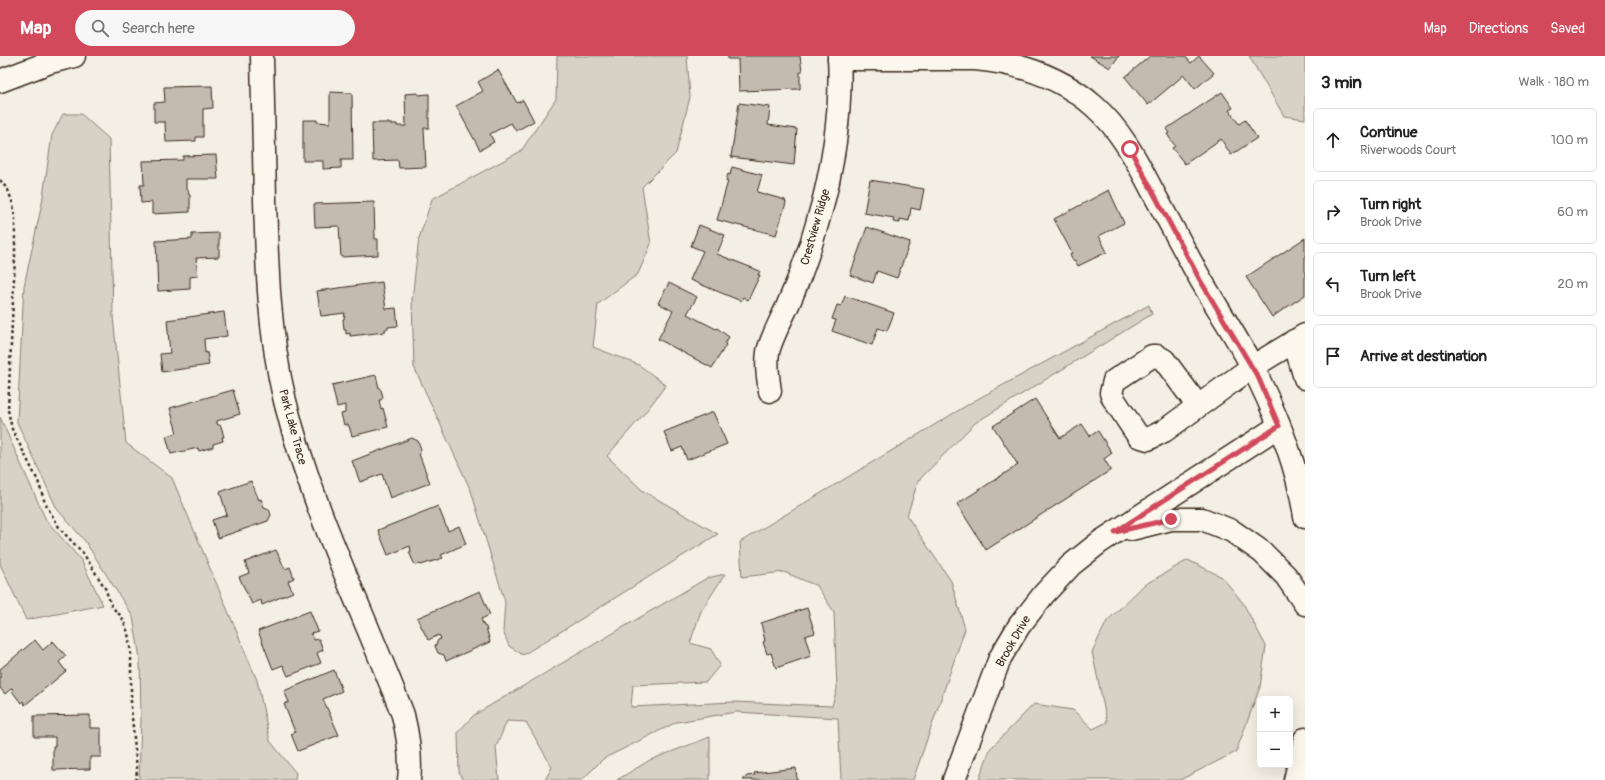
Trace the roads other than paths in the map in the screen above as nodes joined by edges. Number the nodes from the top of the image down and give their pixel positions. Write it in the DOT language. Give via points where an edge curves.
graph roads {
  1 [pos="74,56"];
  2 [pos="262,56"];
  3 [pos="839,57"];
  4 [pos="0,81"];
  5 [pos="1300,338"];
  6 [pos="1252,367"];
  7 [pos="1305,378"];
  8 [pos="770,391"];
  9 [pos="1198,406"];
  10 [pos="1279,426"];
  11 [pos="1305,517"];
  12 [pos="1115,532"];
  13 [pos="1305,604"];
  14 [pos="1305,739"];
  15 [pos="409,780"];
  16 [pos="954,780"];
  17 [pos="1295,780"];
  1 -- 4 [label="street"];
  2 -- 15 [label="street, Park Lake Trace" via="267,269 271,320 285,399 310,486 403,715 410,754"];
  3 -- 6 [label="street" via="997,61 1019,65 1040,73 1078,94 1107,119 1130,149 1200,280"];
  3 -- 8 [label="street, Crestview Ridge" via="838,100 828,183 805,264 769,350 766,371"];
  5 -- 6 [label="street"];
  5 -- 7 [label="street"];
  6 -- 9 [label="street"];
  6 -- 10 [label="street"];
  10 -- 11 [label="street" via="1301,488"];
  10 -- 12 [label="street, Brook Drive"];
  12 -- 13 [label="street, Brook Drive" via="1171,519 1202,519 1232,532 1262,552 1286,576"];
  12 -- 16 [label="street, Brook Drive" via="1071,564 1019,626 1000,658"];
  14 -- 17 [label="street"];
}
